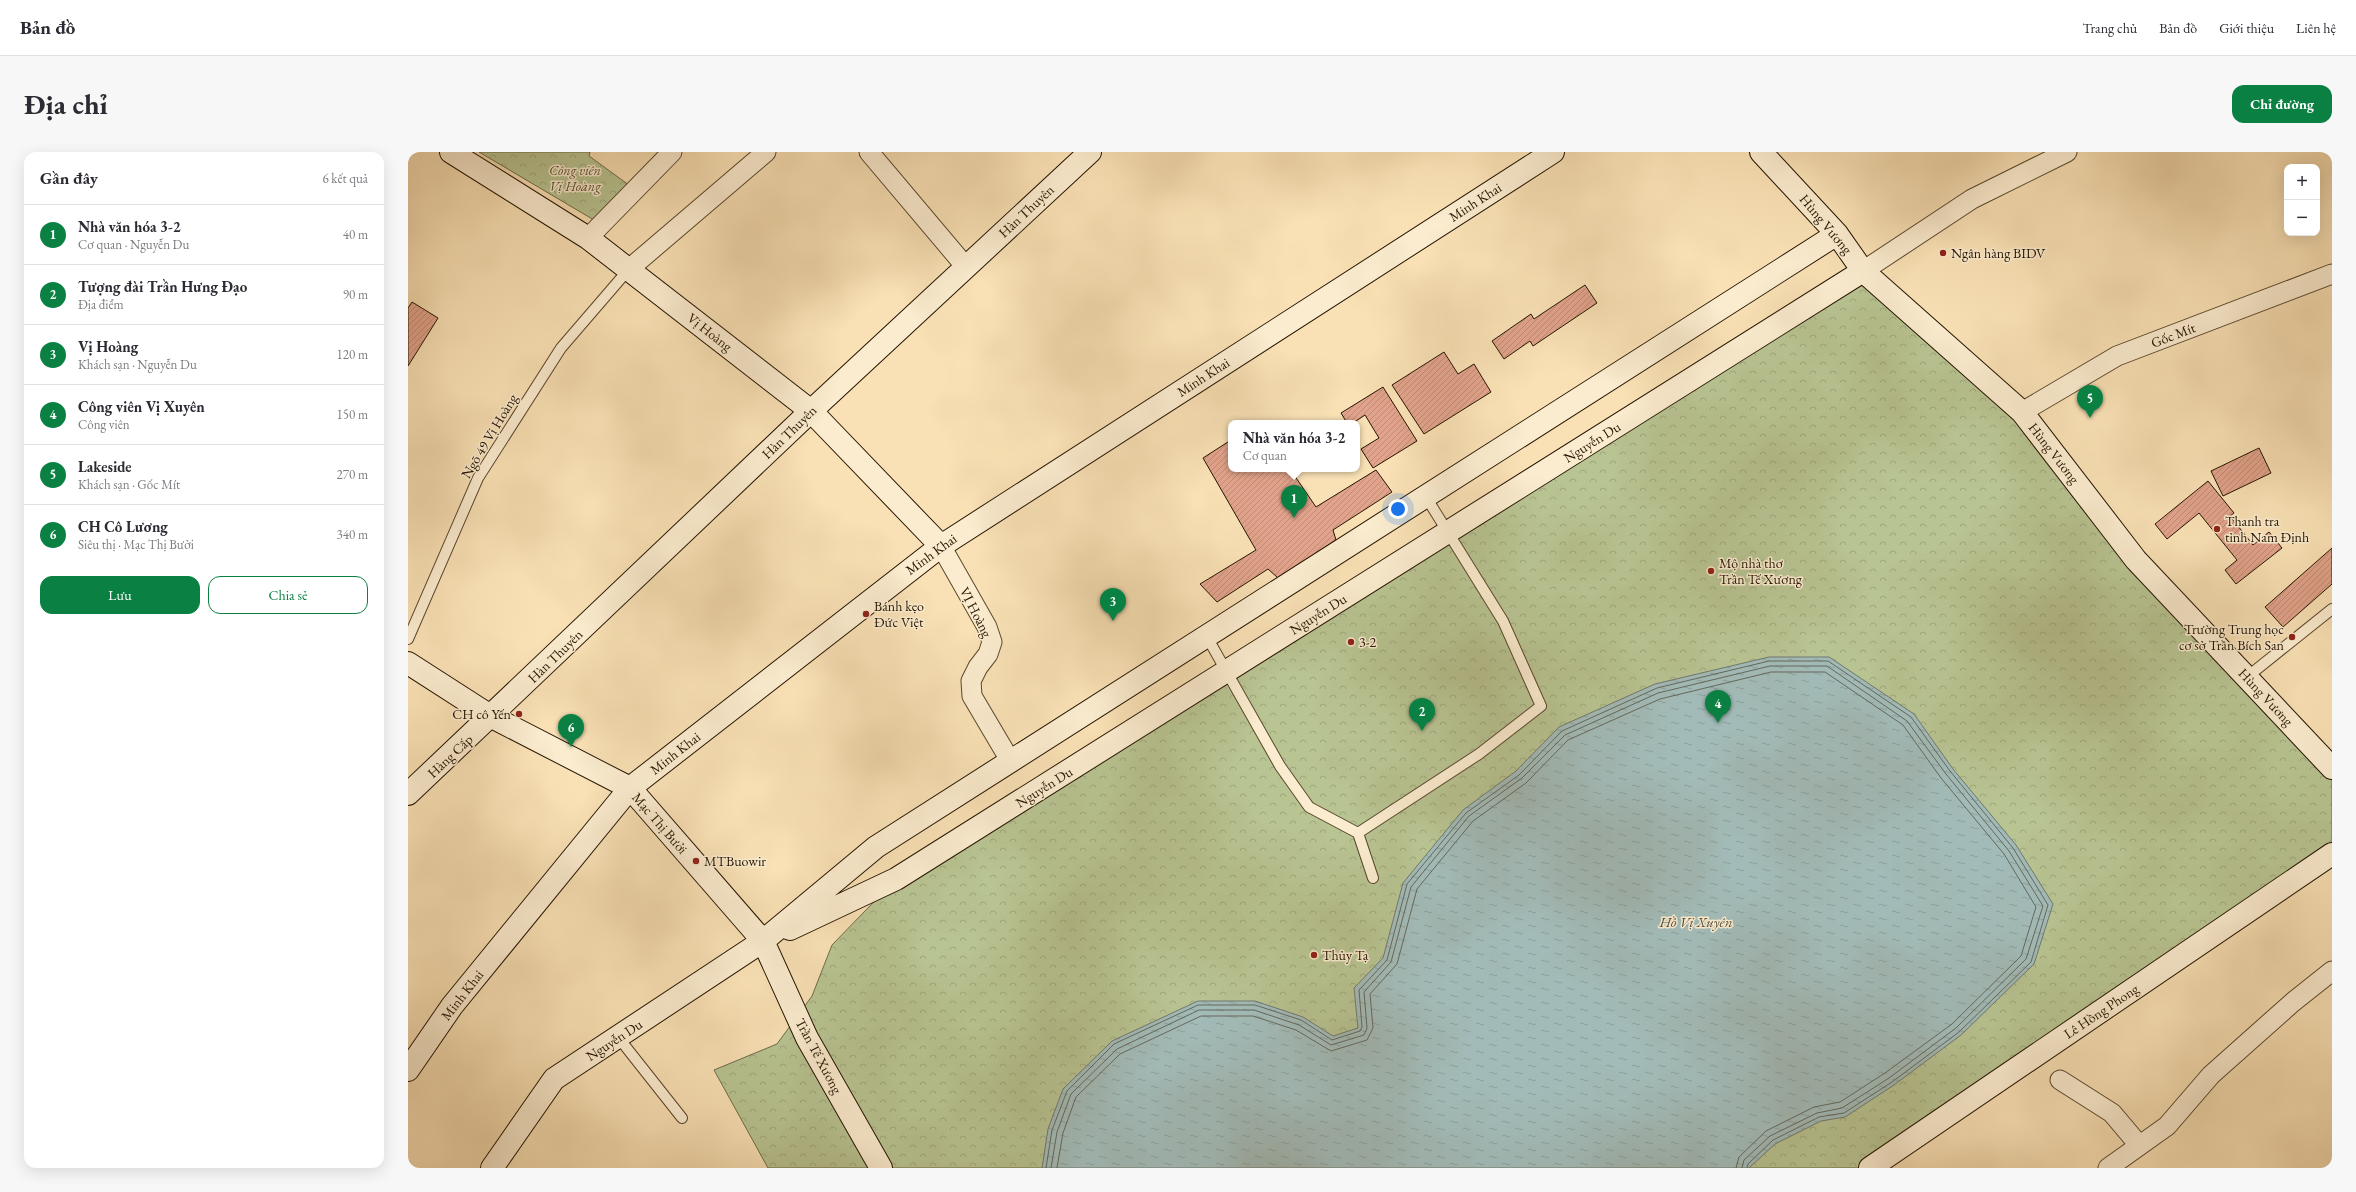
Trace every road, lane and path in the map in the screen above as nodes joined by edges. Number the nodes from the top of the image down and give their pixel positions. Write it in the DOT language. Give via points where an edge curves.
graph roads {
  1 [pos="451,152"];
  2 [pos="672,152"];
  3 [pos="766,152"];
  4 [pos="869,152"];
  5 [pos="1090,152"];
  6 [pos="1553,152"];
  7 [pos="1761,152"];
  8 [pos="2067,152"];
  9 [pos="1837,234"];
  10 [pos="588,238"];
  11 [pos="966,267"];
  12 [pos="629,269"];
  13 [pos="1863,271"];
  14 [pos="2332,274"];
  15 [pos="811,411"];
  16 [pos="2022,412"];
  17 [pos="1426,497"];
  18 [pos="1449,532"];
  19 [pos="941,546"];
  20 [pos="2332,609"];
  21 [pos="1207,637"];
  22 [pos="408,639"];
  23 [pos="408,663"];
  24 [pos="1225,672"];
  25 [pos="2247,677"];
  26 [pos="492,717"];
  27 [pos="1011,762"];
  28 [pos="2332,768"];
  29 [pos="630,788"];
  30 [pos="408,794"];
  31 [pos="1358,833"];
  32 [pos="2332,854"];
  33 [pos="1373,878"];
  34 [pos="764,941"];
  35 [pos="2332,971"];
  36 [pos="618,1037"];
  37 [pos="408,1070"];
  38 [pos="2060,1080"];
  39 [pos="682,1118"];
  40 [pos="2139,1145"];
  41 [pos="492,1168"];
  42 [pos="881,1168"];
  43 [pos="1870,1168"];
  44 [pos="2108,1168"];
  1 -- 10 [label="street, Vị Hoàng"];
  2 -- 10 [label="street"];
  3 -- 12 [label="street"];
  4 -- 11 [label="street"];
  5 -- 11 [label="street, Hàn Thuyên"];
  6 -- 19 [label="street, Minh Khai"];
  7 -- 9 [label="street, Hùng Vương"];
  8 -- 13 [label="street" via="1972,199"];
  9 -- 13 [label="street, Hùng Vương"];
  9 -- 17 [label="street, Nguyễn Du"];
  10 -- 12 [label="street, Vị Hoàng"];
  11 -- 15 [label="street, Hàn Thuyên"];
  12 -- 15 [label="street, Vị Hoàng"];
  12 -- 22 [label="lane, Ngõ 49 Vị Hoàng" via="561,348 478,478"];
  13 -- 16 [label="street, Hùng Vương"];
  13 -- 18 [label="street, Nguyễn Du"];
  14 -- 16 [label="street, Gốc Mít" via="2117,356"];
  15 -- 19 [label="street, Vị Hoàng"];
  15 -- 26 [label="street, Hàn Thuyên"];
  16 -- 25 [label="street, Hùng Vương" via="2136,560"];
  17 -- 18 [label="lane"];
  17 -- 21 [label="street, Nguyễn Du"];
  18 -- 24 [label="street, Nguyễn Du"];
  18 -- 31 [label="lane" via="1503,621 1541,706 1479,754"];
  19 -- 27 [label="street, VỊ Hoàng" via="987,627 992,642 988,654 971,681 972,696"];
  19 -- 29 [label="street, Minh Khai"];
  20 -- 25 [label="lane"];
  21 -- 24 [label="lane"];
  21 -- 27 [label="street, Nguyễn Du"];
  23 -- 26 [label="street, Mạc Thị Bưởi"];
  24 -- 31 [label="lane" via="1280,766 1309,807"];
  24 -- 34 [label="street, Nguyễn Du" via="896,879"];
  25 -- 28 [label="street, Hùng Vương"];
  26 -- 29 [label="street, Mạc Thị Bưởi"];
  26 -- 30 [label="street, Hàng Cấp"];
  27 -- 34 [label="street, Nguyễn Du" via="876,847"];
  29 -- 34 [label="street, Mạc Thị Bưởi"];
  29 -- 37 [label="street, Minh Khai" via="452,1006"];
  31 -- 33 [label="lane"];
  32 -- 43 [label="street, Lê Hồng Phong"];
  34 -- 36 [label="street, Nguyễn Du"];
  34 -- 42 [label="street, Trần Tế Xương" via="807,1038"];
  35 -- 40 [label="street" via="2211,1075 2167,1126"];
  36 -- 39 [label="lane"];
  36 -- 41 [label="street, Nguyễn Du" via="554,1079"];
  38 -- 40 [label="street" via="2112,1113"];
  40 -- 44 [label="street"];
}
